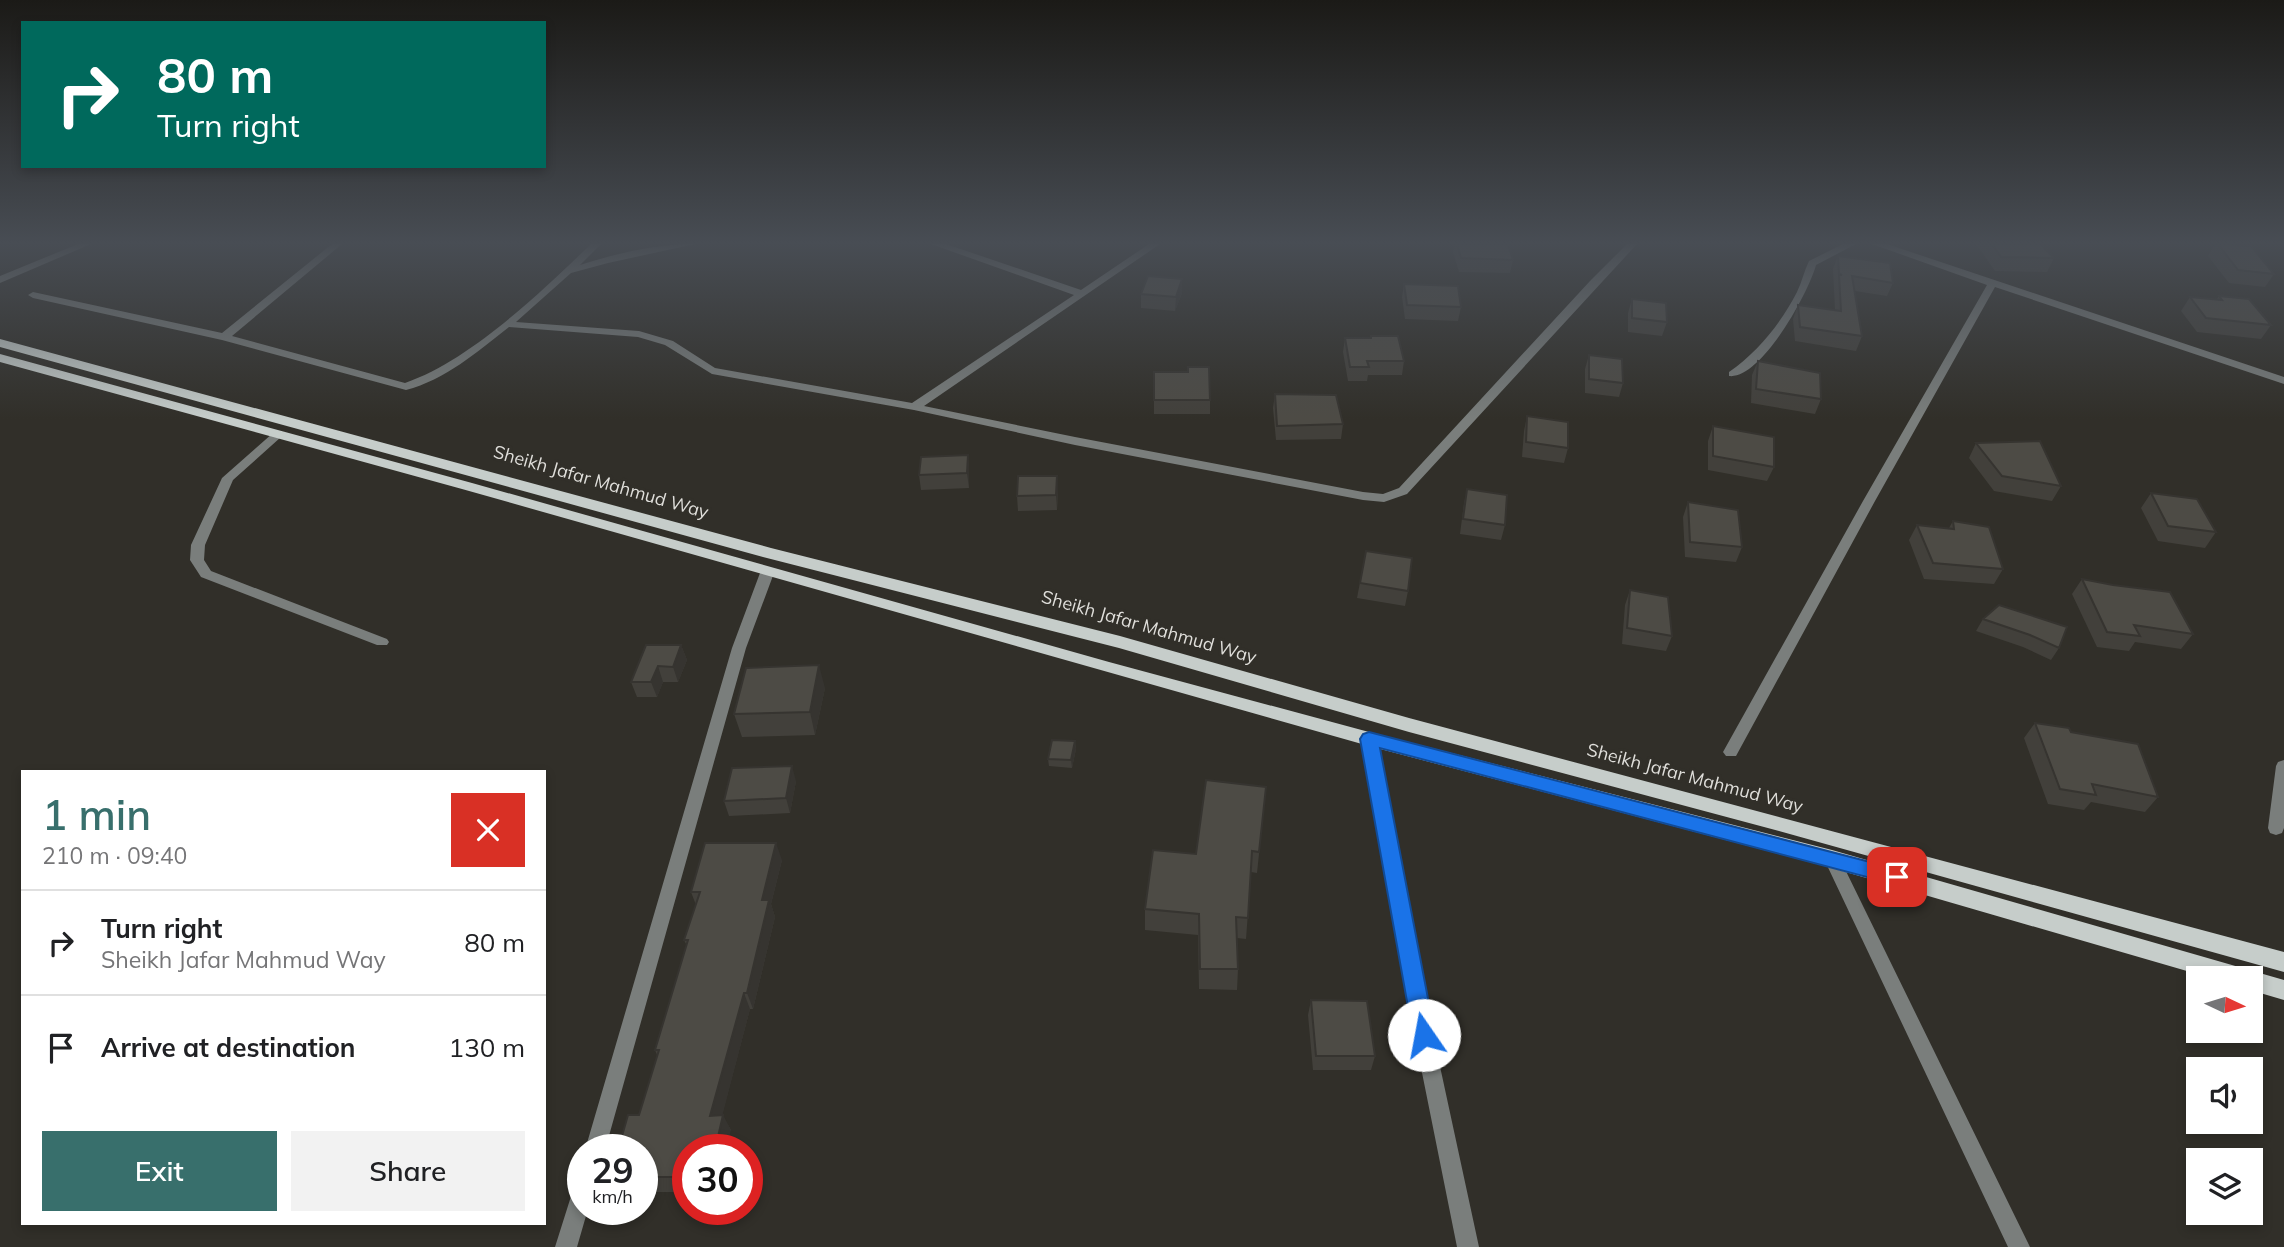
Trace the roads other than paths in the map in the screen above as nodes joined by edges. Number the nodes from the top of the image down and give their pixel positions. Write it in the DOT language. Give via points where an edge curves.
graph roads {
  1 [pos="66,302"];
  2 [pos="267,302"];
  3 [pos="532,302"];
  4 [pos="1070,302"];
  5 [pos="1577,302"];
  6 [pos="1798,302"];
  7 [pos="1982,302"];
  8 [pos="2050,302"];
  9 [pos="506,324"];
  10 [pos="224,337"];
  11 [pos="0,343"];
  12 [pos="0,358"];
  13 [pos="1733,374"];
  14 [pos="2284,381"];
  15 [pos="914,407"];
  16 [pos="277,435"];
  17 [pos="767,573"];
  18 [pos="382,642"];
  19 [pos="1369,739"];
  20 [pos="1731,752"];
  21 [pos="2284,766"];
  22 [pos="2276,828"];
  23 [pos="1832,859"];
  24 [pos="2284,962"];
  25 [pos="2203,966"];
  26 [pos="2263,984"];
  27 [pos="2284,990"];
  28 [pos="600,1134"];
  29 [pos="573,1225"];
  30 [pos="566,1247"];
  31 [pos="1468,1247"];
  32 [pos="2019,1247"];
  1 -- 10 [label="street"];
  2 -- 10 [label="street"];
  3 -- 9 [label="street"];
  4 -- 15 [label="street"];
  5 -- 15 [label="street" via="1395,496 1363,496"];
  6 -- 13 [label="street" via="1746,367"];
  7 -- 20 [label="street"];
  8 -- 14 [label="street"];
  9 -- 10 [label="street" via="431,379 405,387"];
  9 -- 15 [label="street" via="639,334 670,343 712,370"];
  11 -- 24 [label="main road, Sheikh Jafar Mahmud Way" via="769,552 1120,642"];
  12 -- 16 [label="main road"];
  16 -- 17 [label="main road"];
  16 -- 18 [label="street" via="228,478 198,545 197,559 206,574"];
  17 -- 19 [label="main road"];
  17 -- 28 [label="street" via="739,648"];
  19 -- 23 [label="main road"];
  19 -- 31 [label="street"];
  21 -- 22 [label="street"];
  23 -- 25 [label="main road"];
  23 -- 32 [label="street"];
  26 -- 27 [label="main road"];
  29 -- 30 [label="street"];
}
